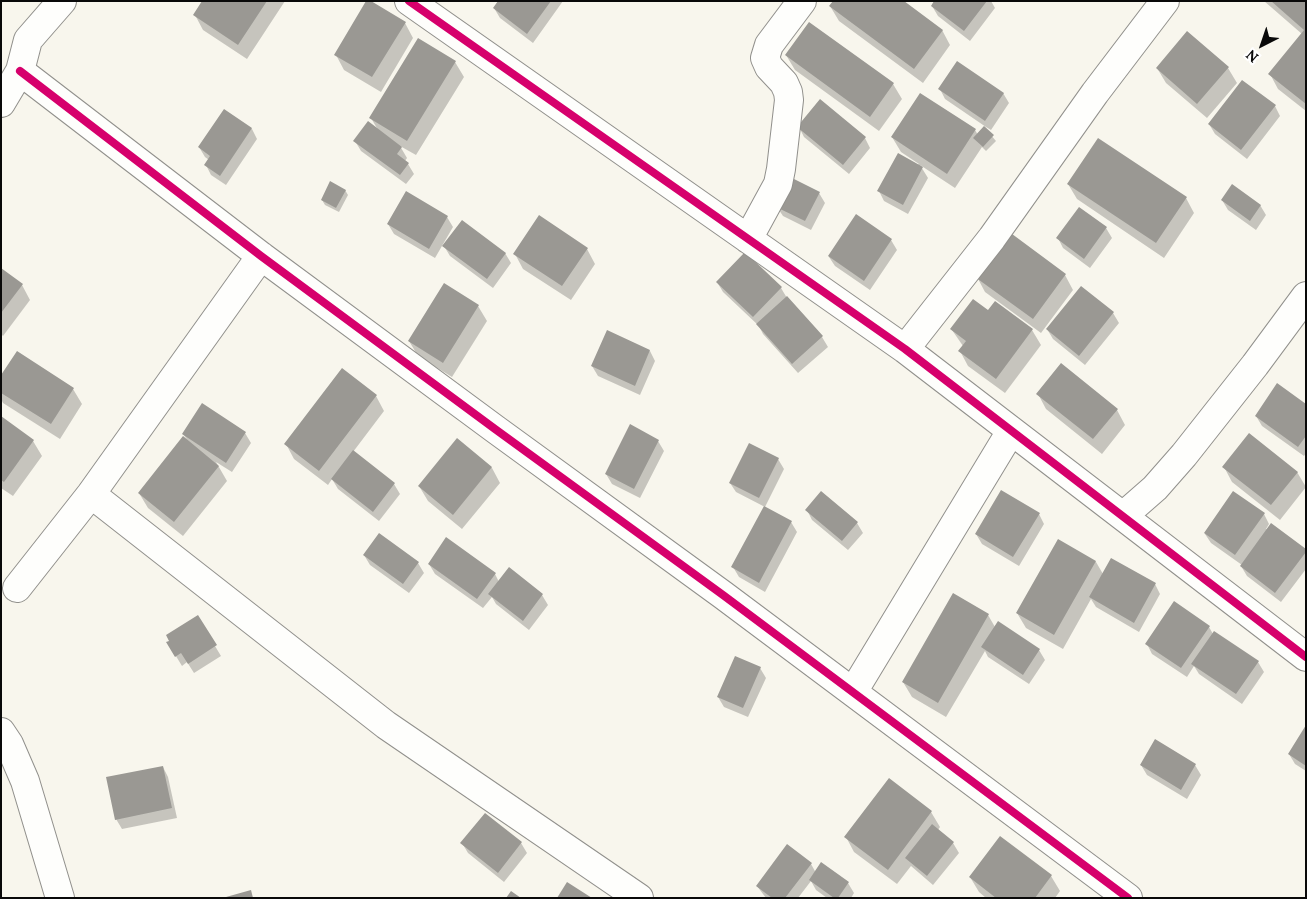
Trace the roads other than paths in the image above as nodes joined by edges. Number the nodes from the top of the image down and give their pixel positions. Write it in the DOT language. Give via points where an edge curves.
graph roads {
  1 [pos="62,1"];
  2 [pos="409,1"];
  3 [pos="802,1"];
  4 [pos="1164,1"];
  5 [pos="20,71"];
  6 [pos="1,103"];
  7 [pos="748,239"];
  8 [pos="261,256"];
  9 [pos="1306,296"];
  10 [pos="904,349"];
  11 [pos="1011,431"];
  12 [pos="91,494"];
  13 [pos="1123,516"];
  14 [pos="17,588"];
  15 [pos="1306,657"];
  16 [pos="853,692"];
  17 [pos="1,732"];
  18 [pos="1120,895"];
  19 [pos="60,898"];
  20 [pos="639,898"];
  1 -- 5 [label="street" via="28,40"];
  2 -- 7 [label="street"];
  3 -- 7 [label="street" via="769,45 765,58 784,83 789,100 778,184"];
  4 -- 10 [label="street" via="992,238"];
  5 -- 6 [label="street"];
  5 -- 8 [label="street"];
  7 -- 10 [label="street"];
  8 -- 12 [label="street"];
  8 -- 16 [label="street"];
  9 -- 13 [label="street" via="1184,455 1155,488"];
  10 -- 11 [label="street"];
  11 -- 13 [label="street"];
  11 -- 16 [label="street"];
  12 -- 14 [label="street"];
  12 -- 20 [label="street" via="386,725"];
  13 -- 15 [label="street"];
  16 -- 18 [label="street"];
  17 -- 19 [label="street" via="25,781"];
}
